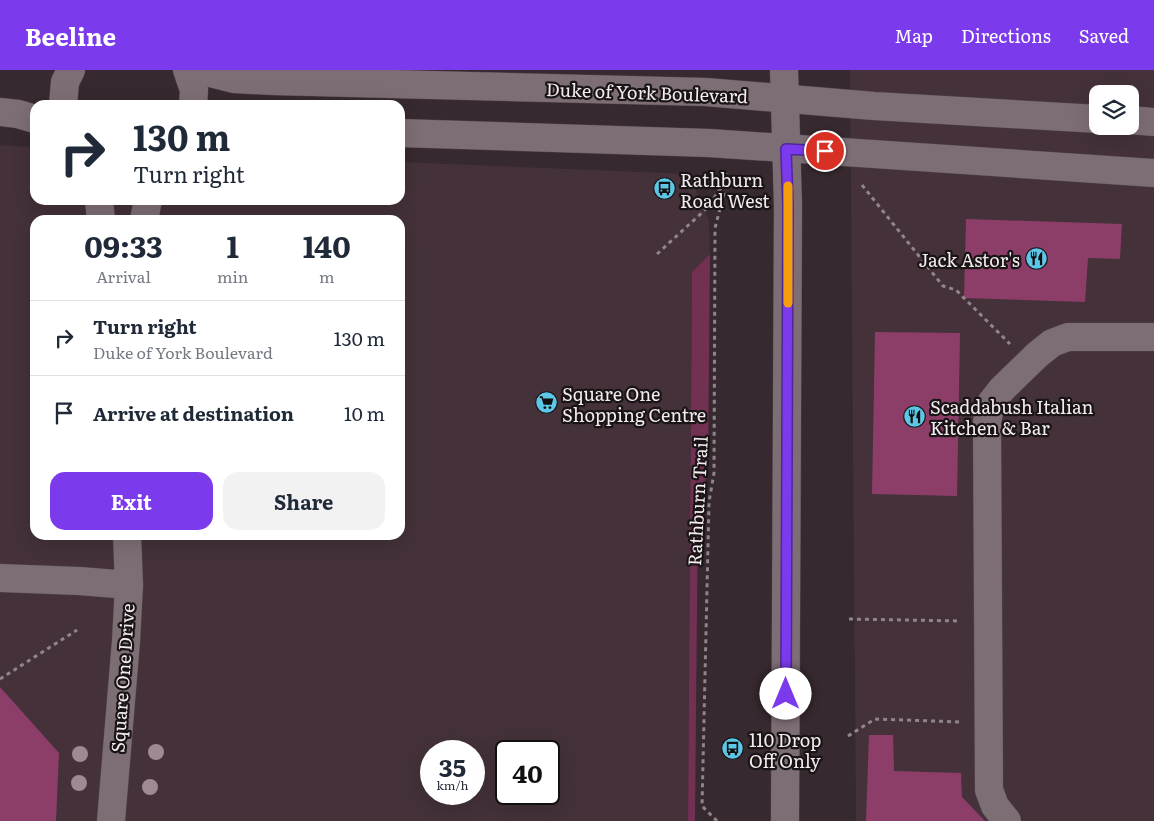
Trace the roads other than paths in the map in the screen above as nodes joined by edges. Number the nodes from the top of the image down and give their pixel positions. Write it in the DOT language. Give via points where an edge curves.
graph roads {
  1 [pos="71,70"];
  2 [pos="187,70"];
  3 [pos="198,70"];
  4 [pos="784,70"];
  5 [pos="785,98"];
  6 [pos="63,100"];
  7 [pos="193,100"];
  8 [pos="0,112"];
  9 [pos="30,118"];
  10 [pos="1089,118"];
  11 [pos="1139,121"];
  12 [pos="1154,122"];
  13 [pos="405,133"];
  14 [pos="786,149"];
  15 [pos="1154,173"];
  16 [pos="1154,337"];
  17 [pos="127,540"];
  18 [pos="0,578"];
  19 [pos="129,585"];
  20 [pos="111,821"];
  21 [pos="785,821"];
  22 [pos="1007,821"];
  1 -- 6 [label="street" via="65,82"];
  2 -- 7 [label="street" via="194,90"];
  3 -- 5 [label="street, Duke of York Boulevard" via="234,79 273,81 706,92"];
  4 -- 5 [label="street"];
  5 -- 10 [label="street, Duke of York Boulevard"];
  5 -- 14 [label="street"];
  8 -- 9 [label="street"];
  11 -- 12 [label="street"];
  13 -- 14 [label="street" via="710,143"];
  14 -- 15 [label="street"];
  14 -- 21 [label="street"];
  16 -- 22 [label="street" via="1068,337 1052,343 991,403 987,422 989,790 995,806"];
  17 -- 19 [label="street, Square One Drive"];
  18 -- 19 [label="street"];
  19 -- 20 [label="street, Square One Drive"];
}
